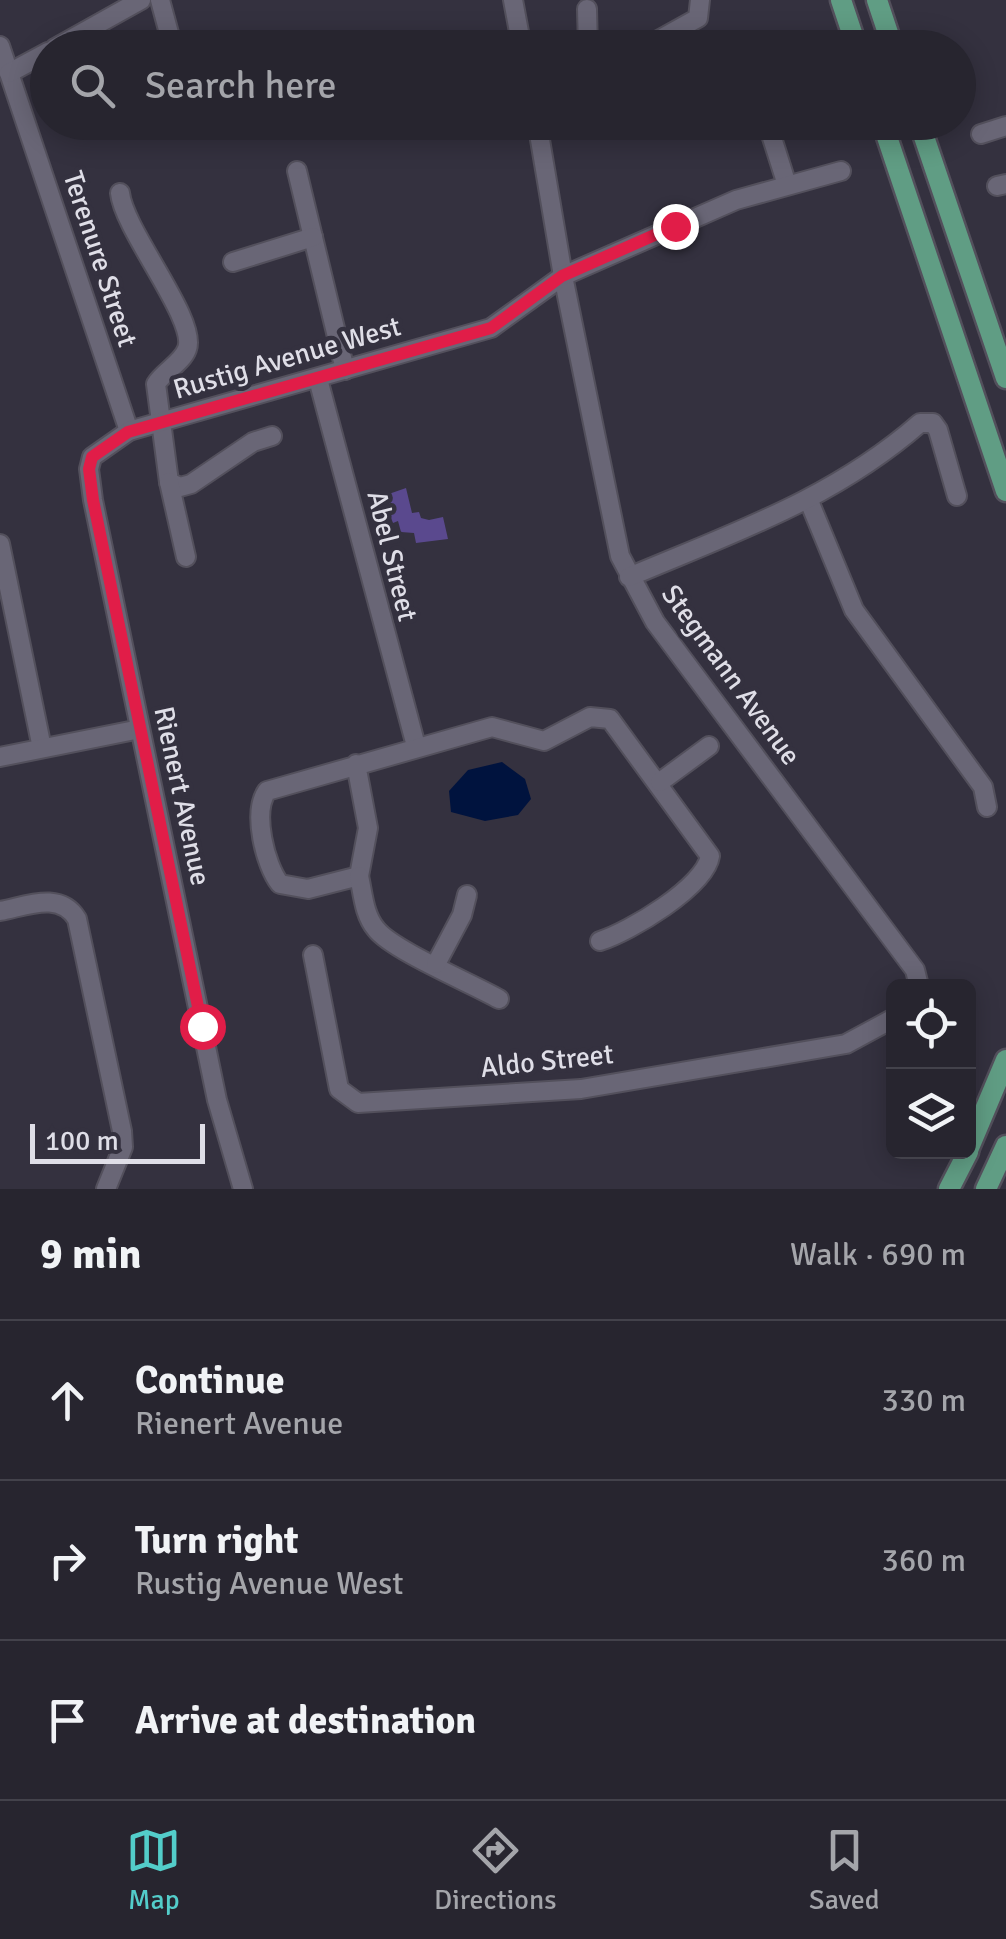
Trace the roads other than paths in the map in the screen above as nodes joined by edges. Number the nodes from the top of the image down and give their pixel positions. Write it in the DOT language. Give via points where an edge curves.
graph roads {
  1 [pos="141,0"];
  2 [pos="160,0"];
  3 [pos="513,0"];
  4 [pos="700,0"];
  5 [pos="841,0"];
  6 [pos="877,0"];
  7 [pos="586,9"];
  8 [pos="87,30"];
  9 [pos="169,30"];
  10 [pos="519,30"];
  11 [pos="587,30"];
  12 [pos="676,30"];
  13 [pos="851,30"];
  14 [pos="888,30"];
  15 [pos="0,46"];
  16 [pos="30,62"];
  17 [pos="9,73"];
  18 [pos="1006,126"];
  19 [pos="980,134"];
  20 [pos="30,136"];
  21 [pos="31,140"];
  22 [pos="540,140"];
  23 [pos="773,140"];
  24 [pos="888,140"];
  25 [pos="926,140"];
  26 [pos="842,171"];
  27 [pos="297,172"];
  28 [pos="787,185"];
  29 [pos="120,193"];
  30 [pos="313,237"];
  31 [pos="233,262"];
  32 [pos="562,276"];
  33 [pos="345,370"];
  34 [pos="1006,378"];
  35 [pos="318,379"];
  36 [pos="164,422"];
  37 [pos="128,432"];
  38 [pos="272,436"];
  39 [pos="168,482"];
  40 [pos="1006,491"];
  41 [pos="956,496"];
  42 [pos="809,501"];
  43 [pos="0,544"];
  44 [pos="186,556"];
  45 [pos="629,577"];
  46 [pos="7,616"];
  47 [pos="140,729"];
  48 [pos="416,746"];
  49 [pos="709,746"];
  50 [pos="42,748"];
  51 [pos="0,757"];
  52 [pos="356,764"];
  53 [pos="660,782"];
  54 [pos="988,807"];
  55 [pos="359,876"];
  56 [pos="467,894"];
  57 [pos="0,911"];
  58 [pos="600,941"];
  59 [pos="313,955"];
  60 [pos="436,964"];
  61 [pos="917,979"];
  62 [pos="499,999"];
  63 [pos="886,1022"];
  64 [pos="1006,1060"];
  65 [pos="976,1132"];
  66 [pos="1006,1146"];
  67 [pos="964,1159"];
  68 [pos="106,1189"];
  69 [pos="244,1189"];
  70 [pos="949,1189"];
  71 [pos="986,1189"];
  1 -- 8 [label="street"];
  2 -- 9 [label="street"];
  3 -- 10 [label="street"];
  4 -- 12 [label="street" via="698,18"];
  5 -- 13 [label="main road"];
  6 -- 14 [label="main road"];
  7 -- 11 [label="street"];
  15 -- 17 [label="street, Terenure Street"];
  16 -- 17 [label="street"];
  17 -- 20 [label="street, Terenure Street"];
  18 -- 19 [label="street"];
  21 -- 37 [label="street, Terenure Street"];
  22 -- 32 [label="street, Stegmann Avenue"];
  23 -- 28 [label="street"];
  24 -- 40 [label="main road"];
  25 -- 34 [label="main road"];
  26 -- 28 [label="street, Rustig Avenue West"];
  27 -- 30 [label="street"];
  28 -- 32 [label="street, Rustig Avenue West" via="736,200"];
  29 -- 36 [label="street" via="126,220 188,336 186,352 156,384"];
  30 -- 31 [label="street"];
  30 -- 33 [label="street"];
  32 -- 33 [label="street, Rustig Avenue West" via="491,328"];
  32 -- 45 [label="street, Stegmann Avenue"];
  33 -- 35 [label="street, Rustig Avenue West"];
  35 -- 36 [label="street, Rustig Avenue West"];
  35 -- 48 [label="street, Abel Street"];
  36 -- 37 [label="street, Rustig Avenue West"];
  36 -- 39 [label="street"];
  37 -- 47 [label="street, Rienert Avenue" via="101,447 89,469"];
  38 -- 39 [label="street" via="186,486"];
  39 -- 44 [label="street"];
  41 -- 42 [label="street" via="938,430 927,421"];
  42 -- 45 [label="street"];
  42 -- 54 [label="street" via="854,610 983,787"];
  43 -- 46 [label="street"];
  45 -- 61 [label="street, Stegmann Avenue" via="655,622"];
  46 -- 50 [label="street"];
  47 -- 50 [label="street"];
  47 -- 69 [label="street, Rienert Avenue" via="217,1100"];
  48 -- 52 [label="street"];
  48 -- 53 [label="street" via="492,727 554,740 594,716 610,719"];
  49 -- 53 [label="street"];
  50 -- 51 [label="street"];
  52 -- 55 [label="street" via="368,828"];
  52 -- 55 [label="street" via="266,791 259,811 280,884 308,888"];
  53 -- 58 [label="street" via="706,846 708,864 636,926"];
  55 -- 60 [label="street" via="377,930 396,947"];
  56 -- 60 [label="street"];
  57 -- 68 [label="street" via="58,902 77,919 122,1131"];
  59 -- 63 [label="street, Aldo Street" via="338,1089 358,1103 580,1089 846,1044"];
  60 -- 62 [label="street"];
  64 -- 65 [label="main road"];
  66 -- 71 [label="main road"];
  67 -- 70 [label="main road"];
}
